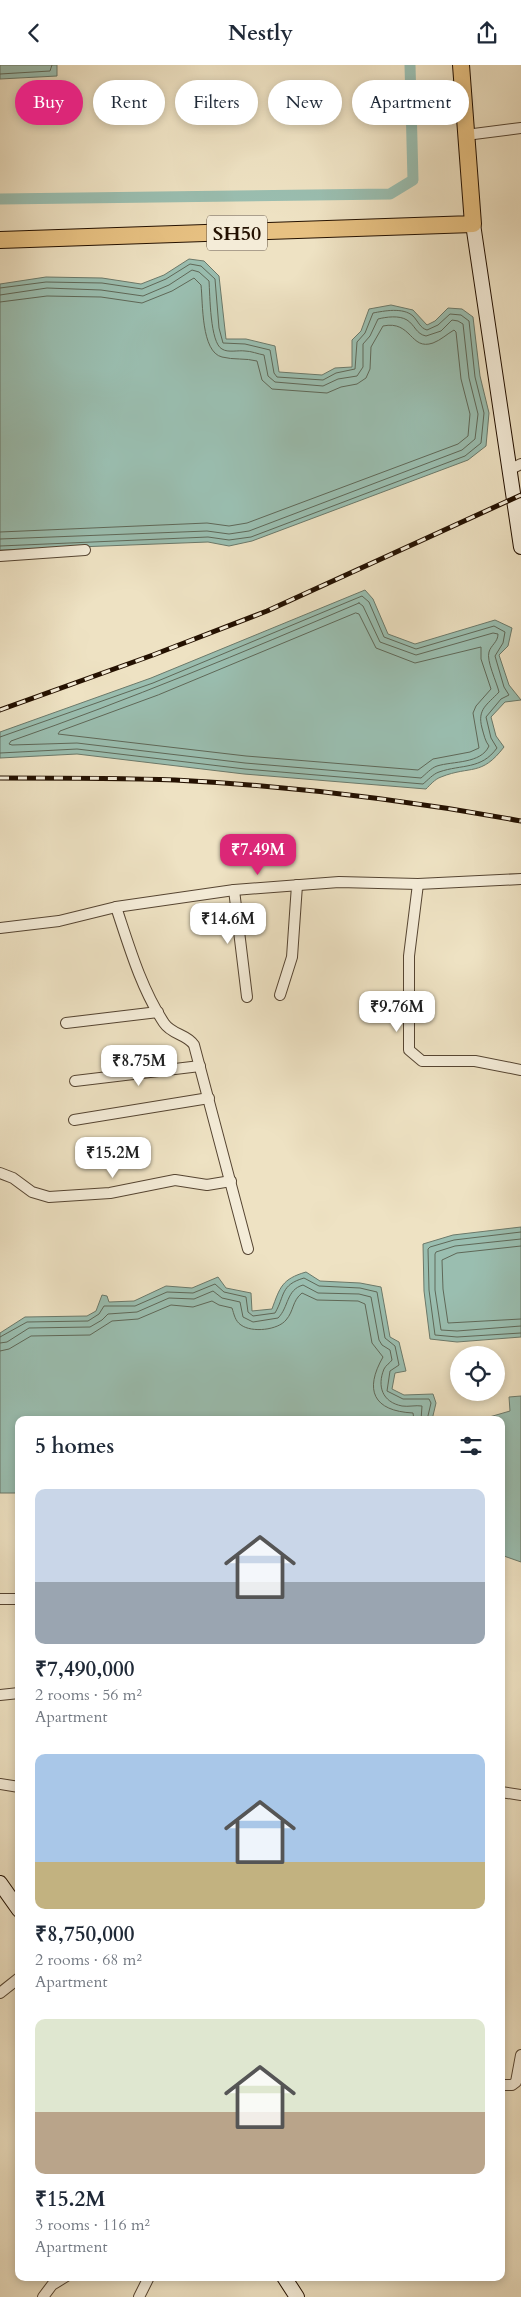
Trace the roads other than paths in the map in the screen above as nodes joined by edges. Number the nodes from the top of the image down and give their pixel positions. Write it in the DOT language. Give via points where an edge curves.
graph roads {
  1 [pos="461,65"];
  2 [pos="521,128"];
  3 [pos="466,135"];
  4 [pos="473,224"];
  5 [pos="0,240"];
  6 [pos="516,467"];
  7 [pos="521,547"];
  8 [pos="85,550"];
  9 [pos="0,556"];
  10 [pos="521,879"];
  11 [pos="418,884"];
  12 [pos="297,885"];
  13 [pos="234,890"];
  14 [pos="116,907"];
  15 [pos="0,928"];
  16 [pos="280,995"];
  17 [pos="247,997"];
  18 [pos="158,1012"];
  19 [pos="66,1023"];
  20 [pos="200,1066"];
  21 [pos="521,1070"];
  22 [pos="75,1081"];
  23 [pos="209,1098"];
  24 [pos="74,1120"];
  25 [pos="0,1173"];
  26 [pos="231,1181"];
  27 [pos="248,1249"];
  28 [pos="0,1599"];
  29 [pos="15,1599"];
  30 [pos="15,1693"];
  31 [pos="0,1695"];
  32 [pos="0,1784"];
  33 [pos="15,1786"];
  34 [pos="505,1793"];
  35 [pos="521,1795"];
  36 [pos="0,1883"];
  37 [pos="15,1904"];
  38 [pos="15,1981"];
  39 [pos="0,1993"];
  40 [pos="521,2055"];
  41 [pos="505,2085"];
  42 [pos="58,2281"];
  43 [pos="147,2281"];
  44 [pos="287,2281"];
  45 [pos="43,2297"];
  46 [pos="139,2297"];
  47 [pos="297,2297"];
  1 -- 3 [label="main road"];
  2 -- 3 [label="street"];
  3 -- 4 [label="main road"];
  4 -- 5 [label="main road, SH50"];
  4 -- 6 [label="main road"];
  6 -- 7 [label="main road"];
  8 -- 9 [label="street"];
  10 -- 11 [label="street"];
  11 -- 12 [label="street" via="339,882"];
  11 -- 21 [label="street" via="409,956 410,1050 422,1061 475,1061"];
  12 -- 13 [label="street"];
  12 -- 16 [label="street" via="292,957"];
  13 -- 14 [label="street"];
  13 -- 17 [label="street"];
  14 -- 15 [label="street" via="59,921"];
  14 -- 18 [label="street" via="134,961"];
  18 -- 19 [label="street"];
  18 -- 20 [label="street" via="170,1030 191,1040"];
  20 -- 22 [label="street"];
  20 -- 23 [label="street"];
  23 -- 24 [label="street"];
  23 -- 26 [label="street"];
  25 -- 26 [label="street" via="32,1192 49,1197 110,1193 175,1180 207,1185"];
  26 -- 27 [label="street"];
  28 -- 29 [label="street"];
  30 -- 31 [label="street"];
  32 -- 33 [label="street"];
  34 -- 35 [label="street"];
  36 -- 37 [label="main road"];
  38 -- 39 [label="street"];
  40 -- 41 [label="street" via="516,2082"];
  42 -- 45 [label="street"];
  43 -- 46 [label="street"];
  44 -- 47 [label="main road"];
}
